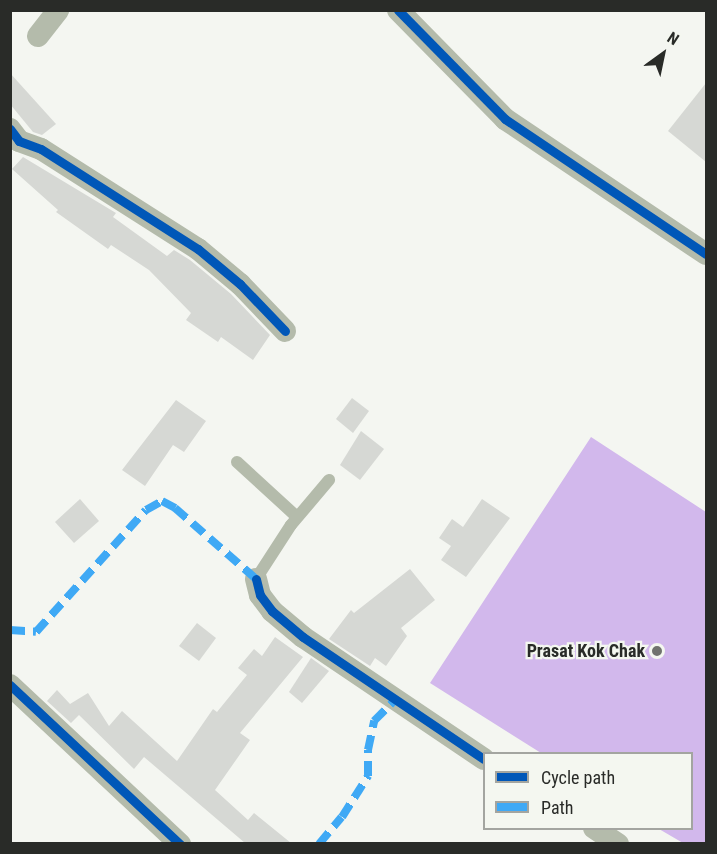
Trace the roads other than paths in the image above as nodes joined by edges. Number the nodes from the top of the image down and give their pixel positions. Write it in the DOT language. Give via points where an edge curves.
graph roads {
  1 [pos="58,10"];
  2 [pos="398,10"];
  3 [pos="38,36"];
  4 [pos="13,140"];
  5 [pos="706,254"];
  6 [pos="285,331"];
  7 [pos="237,462"];
  8 [pos="328,480"];
  9 [pos="297,517"];
  10 [pos="256,579"];
  11 [pos="10,685"];
  12 [pos="483,758"];
  13 [pos="597,830"];
  14 [pos="180,843"];
  15 [pos="618,843"];
  1 -- 3 [label="street"];
  2 -- 5 [label="street" via="505,119"];
  4 -- 6 [label="street" via="41,149 198,249 240,284"];
  7 -- 9 [label="lane"];
  8 -- 9 [label="lane"];
  9 -- 10 [label="lane"];
  10 -- 12 [label="street" via="260,595 272,611 303,637"];
  11 -- 14 [label="street"];
  13 -- 15 [label="street"];
}
